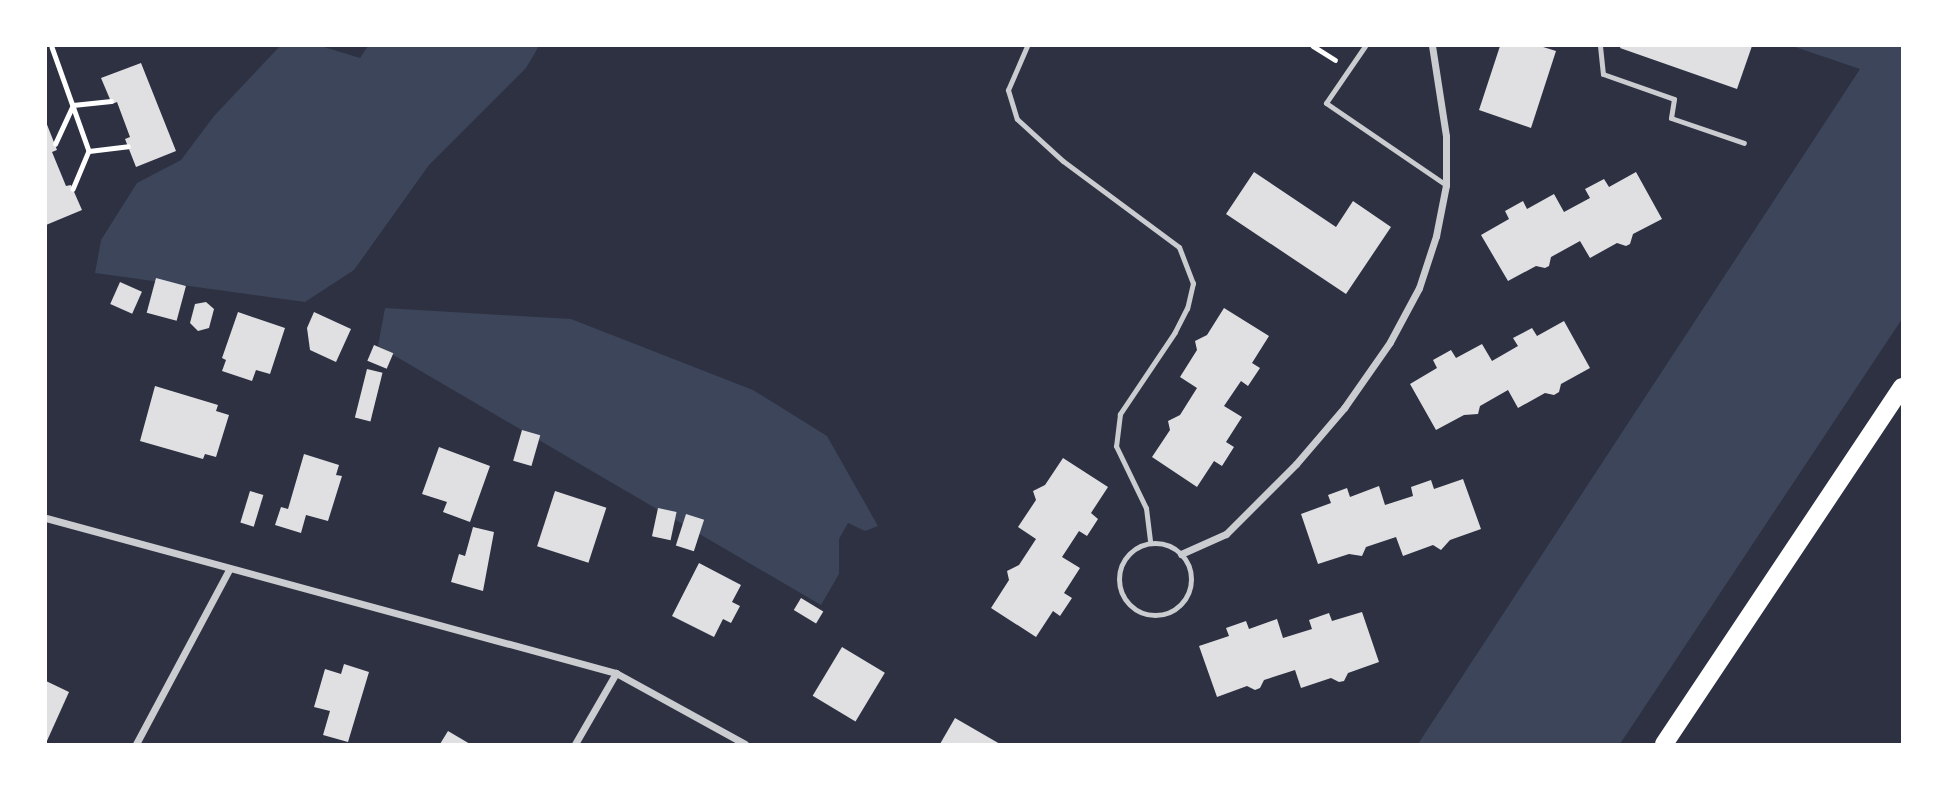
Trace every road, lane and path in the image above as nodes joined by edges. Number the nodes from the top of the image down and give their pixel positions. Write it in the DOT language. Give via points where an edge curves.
graph roads {
  1 [pos="1027,46"];
  2 [pos="1313,46"];
  3 [pos="1365,46"];
  4 [pos="1432,46"];
  5 [pos="1600,46"];
  6 [pos="51,47"];
  7 [pos="1349,71"];
  8 [pos="111,101"];
  9 [pos="73,104"];
  10 [pos="1744,143"];
  11 [pos="55,144"];
  12 [pos="128,146"];
  13 [pos="89,151"];
  14 [pos="1446,185"];
  15 [pos="73,189"];
  16 [pos="1902,387"];
  17 [pos="46,518"];
  18 [pos="1150,543"];
  19 [pos="1181,554"];
  20 [pos="229,570"];
  21 [pos="616,673"];
  22 [pos="136,744"];
  23 [pos="575,744"];
  24 [pos="746,744"];
  25 [pos="1664,744"];
  1 -- 18 [label="lane" via="1008,90 1017,119 1063,161 1180,247 1193,283 1188,308 1175,332 1120,414 1116,446 1146,508"];
  2 -- 7 [label="path"];
  3 -- 7 [label="lane"];
  4 -- 14 [label="street" via="1446,136"];
  5 -- 10 [label="lane" via="1603,74 1674,99 1671,118"];
  6 -- 9 [label="path"];
  7 -- 14 [label="lane" via="1326,103"];
  8 -- 9 [label="path"];
  9 -- 11 [label="path"];
  9 -- 13 [label="path"];
  12 -- 13 [label="path"];
  13 -- 15 [label="path"];
  14 -- 19 [label="street" via="1419,288 1390,342 1344,408 1226,534"];
  16 -- 25 [label="main road"];
  17 -- 20 [label="street"];
  18 -- 19 [label="lane" via="1172,547"];
  18 -- 19 [label="lane" via="1129,554 1119,576 1126,600 1146,614 1170,612 1187,597 1191,575"];
  20 -- 21 [label="street"];
  20 -- 22 [label="street"];
  21 -- 23 [label="street"];
  21 -- 24 [label="street"];
}
